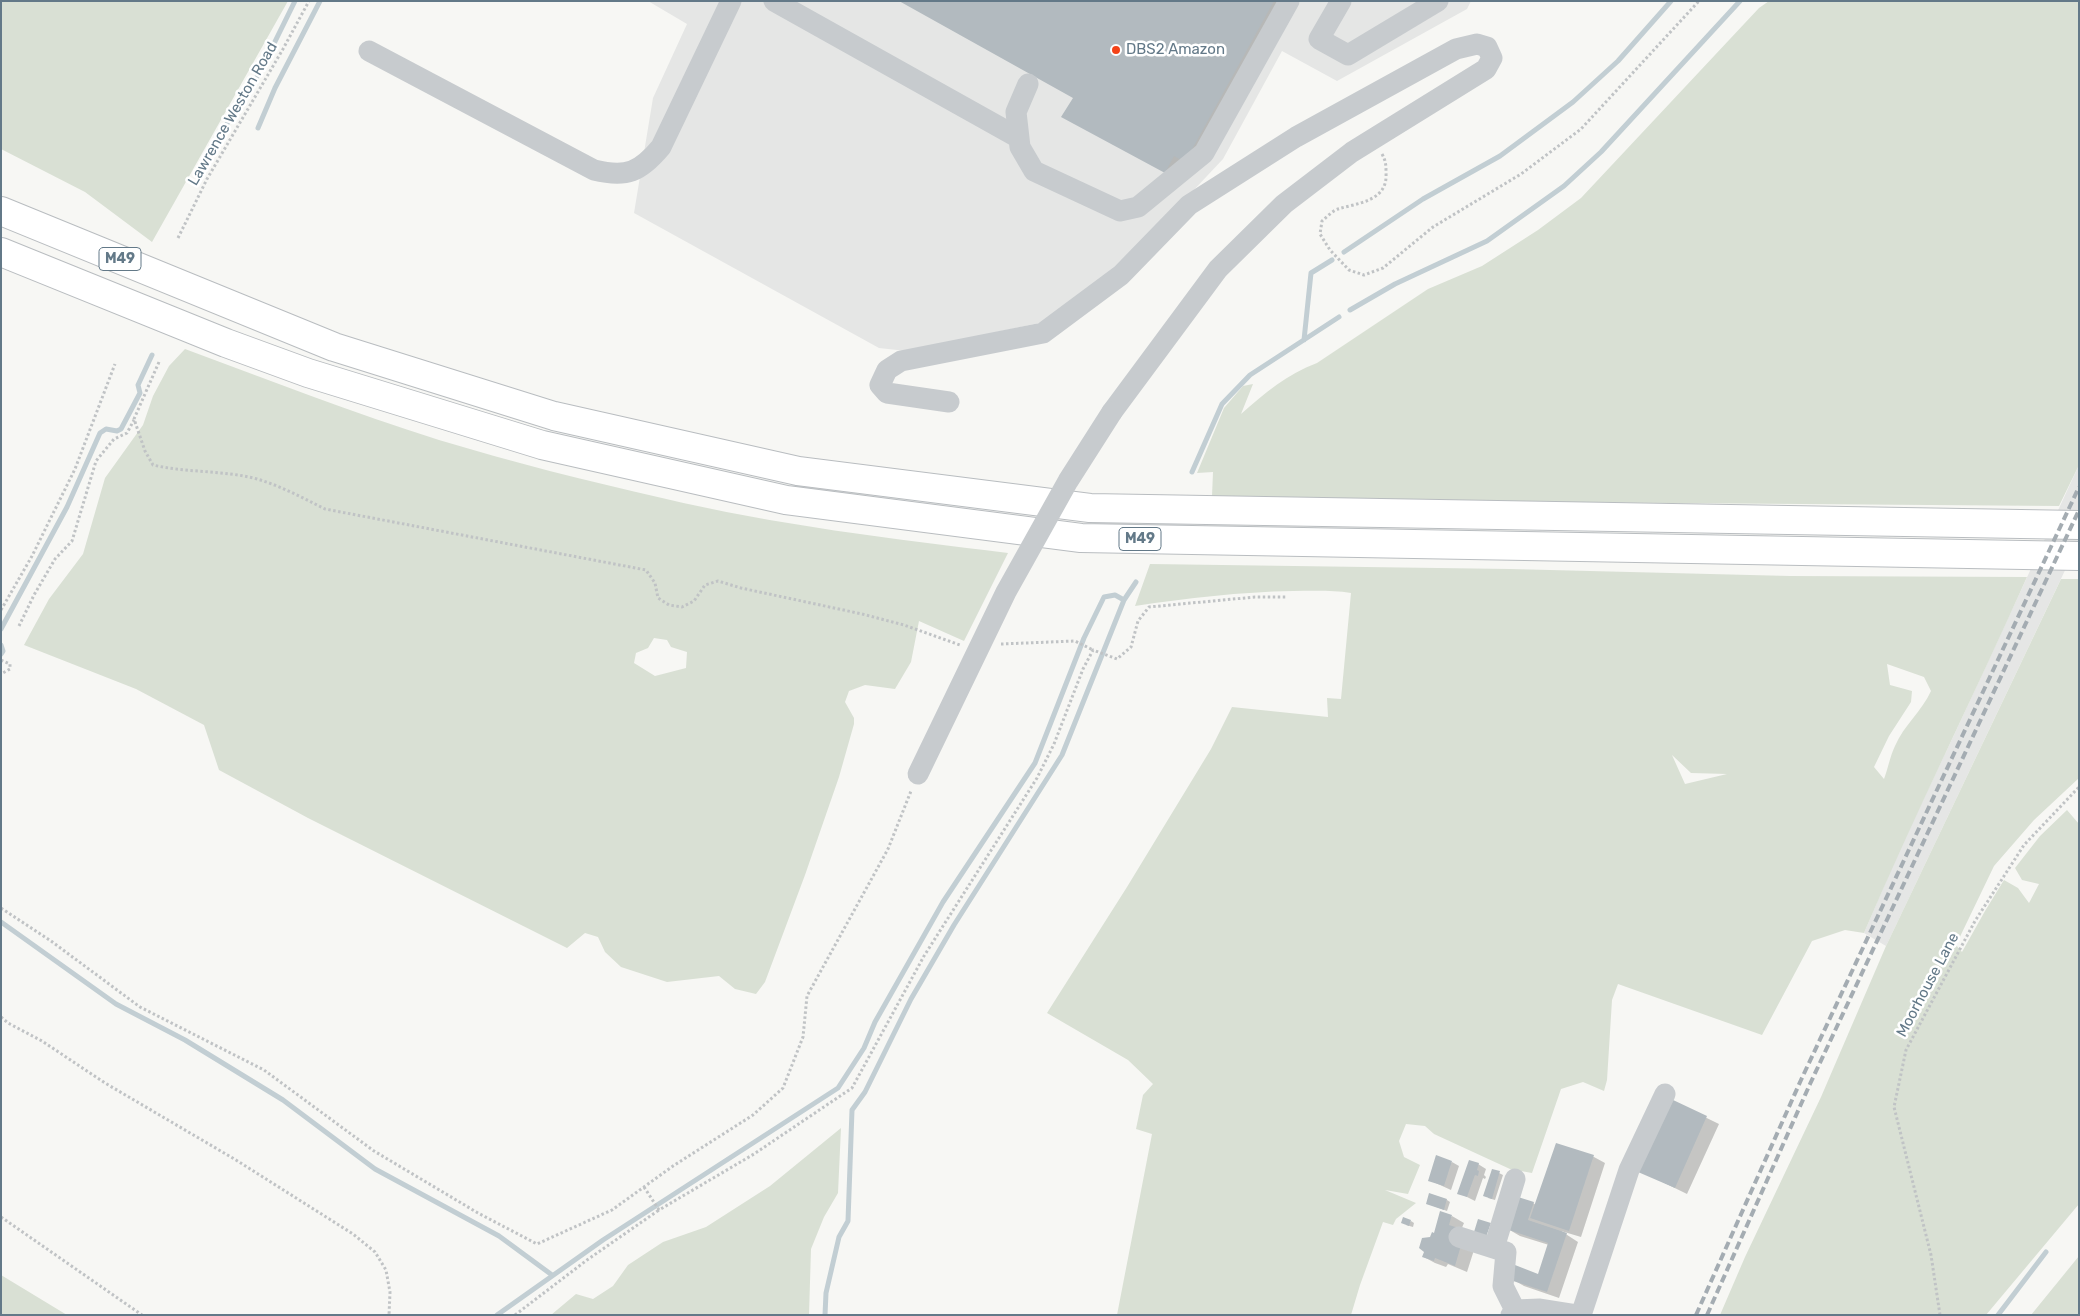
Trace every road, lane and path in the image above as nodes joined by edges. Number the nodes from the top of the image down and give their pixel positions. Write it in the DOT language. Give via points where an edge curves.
graph roads {
  1 [pos="308,1"];
  2 [pos="731,1"];
  3 [pos="774,1"];
  4 [pos="1288,1"];
  5 [pos="1341,1"];
  6 [pos="1438,1"];
  7 [pos="1699,1"];
  8 [pos="369,51"];
  9 [pos="1028,84"];
  10 [pos="1019,138"];
  11 [pos="1373,139"];
  12 [pos="1,211"];
  13 [pos="178,238"];
  14 [pos="1,252"];
  15 [pos="159,362"];
  16 [pos="115,364"];
  17 [pos="949,402"];
  18 [pos="134,419"];
  19 [pos="2079,525"];
  20 [pos="2079,556"];
  21 [pos="1286,597"];
  22 [pos="1,610"];
  23 [pos="19,626"];
  24 [pos="967,644"];
  25 [pos="997,644"];
  26 [pos="1093,650"];
  27 [pos="2,661"];
  28 [pos="1,674"];
  29 [pos="918,774"];
  30 [pos="2079,787"];
  31 [pos="1,908"];
  32 [pos="1,1017"];
  33 [pos="1665,1094"];
  34 [pos="1515,1179"];
  35 [pos="644,1187"];
  36 [pos="659,1210"];
  37 [pos="1,1217"];
  38 [pos="1459,1237"];
  39 [pos="1494,1248"];
  40 [pos="1512,1312"];
  41 [pos="1573,1314"];
  42 [pos="142,1315"];
  43 [pos="389,1315"];
  44 [pos="515,1315"];
  45 [pos="1940,1315"];
  1 -- 13 [label="path, Lawrence Weston Road" via="207,179"];
  2 -- 8 [label="lane" via="661,147 648,163 631,172 613,175 594,170"];
  3 -- 10 [label="lane"];
  4 -- 10 [label="lane" via="1204,153 1138,206 1120,210 1034,171 1020,147"];
  5 -- 6 [label="lane" via="1319,39 1348,55"];
  7 -- 11 [label="path" via="1581,129 1521,174 1433,227 1383,268 1364,275 1349,270 1320,234 1322,220 1336,210 1360,204 1380,194 1387,181 1385,160"];
  9 -- 10 [label="lane" via="1016,112"];
  11 -- 17 [label="lane" via="1486,69 1492,58 1487,47 1478,44 1456,49 1296,138 1188,205 1121,275 1043,333 901,361 887,370 880,385 887,393"];
  11 -- 29 [label="lane, bridge" via="1284,204 1218,269 1112,412 1068,481 1006,592"];
  12 -- 19 [label="highway, M49" via="334,347 554,416 798,471 1090,508"];
  14 -- 20 [label="highway, M49" via="308,373 542,445 786,500 1081,538"];
  15 -- 18 [label="path"];
  16 -- 22 [label="path" via="75,469"];
  18 -- 23 [label="path" via="127,433 114,439 96,461 72,541 34,595"];
  18 -- 24 [label="path" via="153,465 257,479 325,508 646,570 655,583 658,598 669,605 682,607 694,601 705,585 718,581 904,625 957,645"];
  21 -- 26 [label="path" via="1149,607 1138,621 1132,647 1117,659"];
  25 -- 26 [label="path" via="1075,641"];
  26 -- 36 [label="path" via="1037,778 924,956 852,1088 754,1154"];
  27 -- 28 [label="path" via="10,664 10,669"];
  29 -- 35 [label="path" via="888,849 807,996 803,1037 783,1088 753,1115"];
  30 -- 45 [label="path, Moorhouse Lane" via="2024,845 1975,921 1906,1050 1894,1107 1931,1255"];
  31 -- 35 [label="path" via="140,1006 264,1070 374,1151 537,1244 612,1210"];
  32 -- 43 [label="path" via="353,1234 375,1252 386,1270 390,1292"];
  33 -- 41 [label="lane" via="1629,1170"];
  34 -- 39 [label="lane"];
  35 -- 36 [label="path"];
  36 -- 44 [label="path"];
  37 -- 42 [label="path"];
  38 -- 39 [label="lane"];
  39 -- 40 [label="lane" via="1506,1252 1503,1286"];
  40 -- 41 [label="lane" via="1540,1309"];
}
